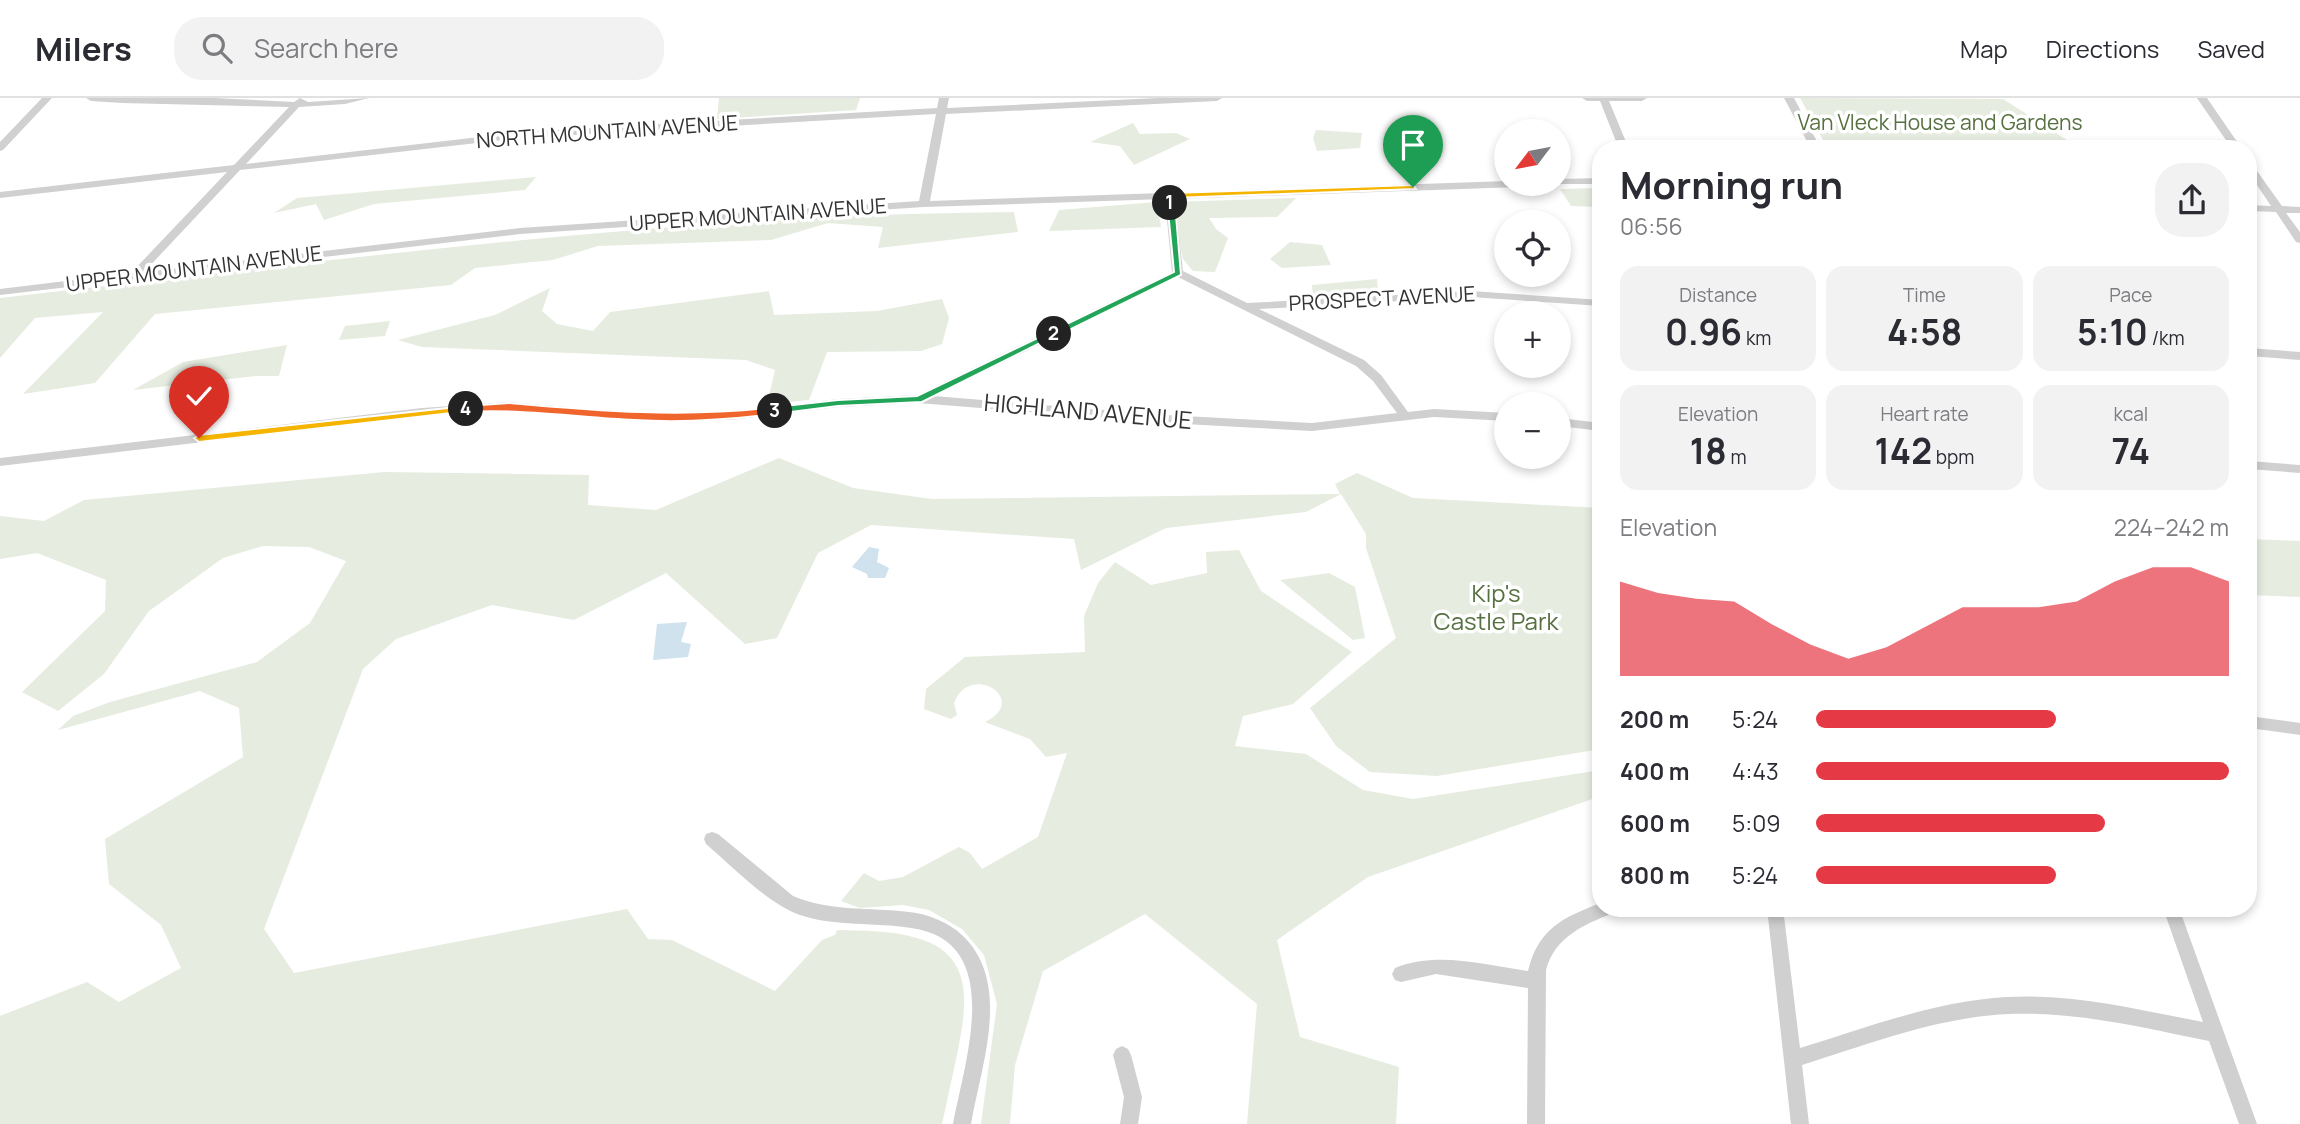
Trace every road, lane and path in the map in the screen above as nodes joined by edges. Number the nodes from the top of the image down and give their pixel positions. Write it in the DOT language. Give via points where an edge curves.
graph roads {
  1 [pos="47,98"];
  2 [pos="91,98"];
  3 [pos="364,98"];
  4 [pos="944,98"];
  5 [pos="1217,98"];
  6 [pos="1587,98"];
  7 [pos="1643,98"];
  8 [pos="1789,98"];
  9 [pos="2202,98"];
  10 [pos="212,99"];
  11 [pos="1604,100"];
  12 [pos="299,102"];
  13 [pos="942,112"];
  14 [pos="1620,140"];
  15 [pos="1811,140"];
  16 [pos="2231,140"];
  17 [pos="0,148"];
  18 [pos="235,169"];
  19 [pos="2257,178"];
  20 [pos="1592,181"];
  21 [pos="1572,182"];
  22 [pos="1494,185"];
  23 [pos="0,195"];
  24 [pos="1170,195"];
  25 [pos="924,204"];
  26 [pos="2257,208"];
  27 [pos="2278,209"];
  28 [pos="2300,210"];
  29 [pos="2300,240"];
  30 [pos="1178,273"];
  31 [pos="135,275"];
  32 [pos="0,292"];
  33 [pos="1592,302"];
  34 [pos="1246,306"];
  35 [pos="2257,353"];
  36 [pos="2300,356"];
  37 [pos="918,400"];
  38 [pos="1405,416"];
  39 [pos="1494,416"];
  40 [pos="1571,423"];
  41 [pos="1592,426"];
  42 [pos="0,462"];
  43 [pos="2257,465"];
  44 [pos="2300,468"];
  45 [pos="2257,723"];
  46 [pos="2300,729"];
  47 [pos="712,839"];
  48 [pos="1592,914"];
  49 [pos="1776,917"];
  50 [pos="2174,917"];
  51 [pos="1401,974"];
  52 [pos="1537,981"];
  53 [pos="2214,1032"];
  54 [pos="1122,1055"];
  55 [pos="1793,1059"];
  56 [pos="961,1124"];
  57 [pos="1129,1124"];
  58 [pos="1536,1124"];
  59 [pos="1800,1124"];
  60 [pos="2248,1124"];
  1 -- 17 [label="street"];
  2 -- 10 [label="street" via="130,102"];
  3 -- 12 [label="street" via="333,104"];
  4 -- 13 [label="street"];
  5 -- 13 [label="street, NORTH MOUNTAIN AVENUE"];
  6 -- 11 [label="street"];
  7 -- 11 [label="street"];
  8 -- 15 [label="street"];
  9 -- 16 [label="street"];
  10 -- 12 [label="street"];
  11 -- 14 [label="street"];
  12 -- 18 [label="street"];
  13 -- 18 [label="street, NORTH MOUNTAIN AVENUE" via="523,135"];
  13 -- 25 [label="street"];
  18 -- 23 [label="street, NORTH MOUNTAIN AVENUE"];
  18 -- 31 [label="street"];
  19 -- 27 [label="street"];
  20 -- 21 [label="street"];
  22 -- 24 [label="street, UPPER MOUNTAIN AVENUE"];
  24 -- 25 [label="street, UPPER MOUNTAIN AVENUE"];
  24 -- 30 [label="street"];
  25 -- 31 [label="street, UPPER MOUNTAIN AVENUE" via="520,231"];
  26 -- 27 [label="street"];
  27 -- 28 [label="street"];
  27 -- 29 [label="street"];
  30 -- 34 [label="street"];
  30 -- 37 [label="street"];
  31 -- 32 [label="street, UPPER MOUNTAIN AVENUE"];
  33 -- 34 [label="street, PROSPECT AVENUE" via="1471,294"];
  34 -- 38 [label="street" via="1360,363"];
  35 -- 36 [label="street"];
  37 -- 38 [label="street, HIGHLAND AVENUE" via="1312,427"];
  37 -- 42 [label="street, HIGHLAND AVENUE" via="838,403 730,416 636,417 509,406 422,412"];
  38 -- 39 [label="street, HIGHLAND AVENUE"];
  40 -- 41 [label="street"];
  43 -- 44 [label="street"];
  45 -- 46 [label="street"];
  47 -- 56 [label="street" via="798,907 833,916 926,923 964,948 977,969 984,1006"];
  48 -- 52 [label="street" via="1553,935 1542,951"];
  49 -- 55 [label="street"];
  50 -- 53 [label="street"];
  51 -- 52 [label="street" via="1436,966"];
  52 -- 58 [label="street"];
  53 -- 55 [label="street" via="2064,1007 2007,1005 1949,1014"];
  53 -- 60 [label="street"];
  54 -- 57 [label="street" via="1133,1097"];
  55 -- 59 [label="street"];
}
